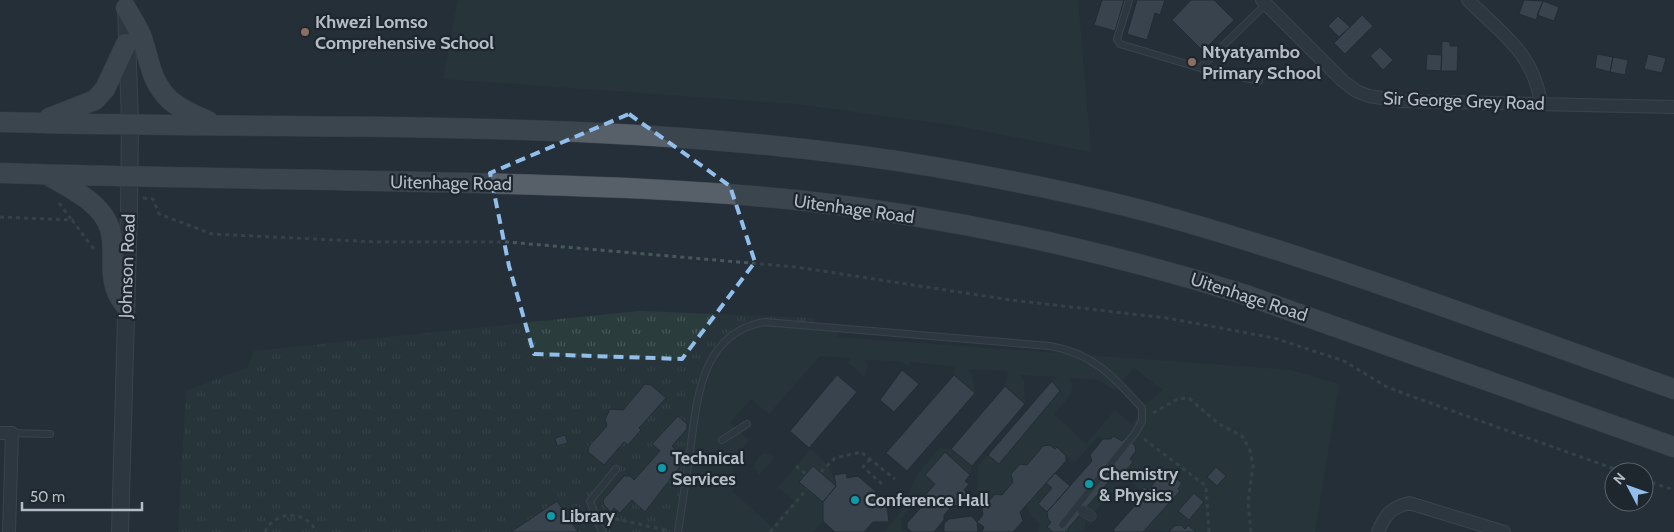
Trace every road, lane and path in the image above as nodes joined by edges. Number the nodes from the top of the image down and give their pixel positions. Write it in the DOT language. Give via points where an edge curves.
graph roads {
  1 [pos="1129,0"];
  2 [pos="1468,0"];
  3 [pos="1264,2"];
  4 [pos="126,4"];
  5 [pos="126,44"];
  6 [pos="1200,68"];
  7 [pos="1259,81"];
  8 [pos="1541,104"];
  9 [pos="1674,107"];
  10 [pos="0,122"];
  11 [pos="130,122"];
  12 [pos="41,123"];
  13 [pos="214,124"];
  14 [pos="0,174"];
  15 [pos="48,175"];
  16 [pos="128,176"];
  17 [pos="129,197"];
  18 [pos="56,199"];
  19 [pos="0,217"];
  20 [pos="72,220"];
  21 [pos="100,259"];
  22 [pos="125,305"];
  23 [pos="1674,389"];
  24 [pos="1142,421"];
  25 [pos="748,424"];
  26 [pos="1136,432"];
  27 [pos="6,433"];
  28 [pos="50,434"];
  29 [pos="722,440"];
  30 [pos="1674,447"];
  31 [pos="870,459"];
  32 [pos="796,466"];
  33 [pos="1604,466"];
  34 [pos="616,469"];
  35 [pos="821,472"];
  36 [pos="806,474"];
  37 [pos="894,479"];
  38 [pos="1654,483"];
  39 [pos="882,484"];
  40 [pos="807,489"];
  41 [pos="1674,490"];
  42 [pos="594,514"];
  43 [pos="1062,525"];
  44 [pos="9,532"];
  45 [pos="120,532"];
  46 [pos="265,532"];
  47 [pos="316,532"];
  48 [pos="602,532"];
  49 [pos="676,532"];
  50 [pos="770,532"];
  51 [pos="1209,532"];
  52 [pos="1251,532"];
  53 [pos="1378,532"];
  54 [pos="1504,532"];
  1 -- 6 [label="lane" via="1117,39 1120,44"];
  2 -- 8 [label="street" via="1530,66"];
  3 -- 6 [label="lane"];
  3 -- 8 [label="street, Sir George Grey Road" via="1343,81 1369,96 1435,102"];
  4 -- 5 [label="street, Johnson Road"];
  4 -- 13 [label="main road" via="159,88 172,102"];
  5 -- 11 [label="street, Johnson Road"];
  5 -- 12 [label="main road" via="105,89 95,100"];
  6 -- 7 [label="lane"];
  8 -- 9 [label="street, Sir George Grey Road"];
  10 -- 12 [label="main road"];
  11 -- 12 [label="main road"];
  11 -- 13 [label="main road"];
  11 -- 16 [label="street, Johnson Road"];
  13 -- 23 [label="main road" via="466,129 729,140 935,167 1061,192 1176,220 1445,308"];
  14 -- 15 [label="main road, Uitenhage Road"];
  15 -- 16 [label="main road, Uitenhage Road"];
  15 -- 22 [label="main road" via="91,203 107,220 113,248 114,280"];
  16 -- 17 [label="street, Johnson Road"];
  16 -- 30 [label="main road, Uitenhage Road" via="670,190 808,202 916,217 1089,251 1178,274 1243,294"];
  17 -- 22 [label="street, Johnson Road"];
  17 -- 33 [label="path" via="153,199 159,214 212,234 377,242 507,242 796,267 1011,300 1167,318 1245,332 1344,361 1387,387"];
  18 -- 20 [label="path"];
  19 -- 20 [label="path"];
  20 -- 21 [label="path"];
  22 -- 45 [label="street, Johnson Road"];
  24 -- 26 [label="lane"];
  24 -- 49 [label="lane" via="1142,408 1116,379 1098,363 1067,348 813,324 755,324 719,348 701,382"];
  24 -- 52 [label="path" via="1179,398 1190,399 1219,424 1242,436 1250,450 1253,466 1248,502"];
  25 -- 29 [label="lane"];
  26 -- 43 [label="lane"];
  26 -- 51 [label="path" via="1206,486"];
  27 -- 28 [label="lane"];
  27 -- 44 [label="street"];
  31 -- 35 [label="path" via="861,452 834,458"];
  31 -- 37 [label="path"];
  31 -- 39 [label="path" via="862,467"];
  32 -- 36 [label="path"];
  34 -- 42 [label="lane" via="592,495 590,501"];
  38 -- 41 [label="path"];
  40 -- 50 [label="path"];
  42 -- 48 [label="lane"];
  42 -- 49 [label="path"];
  46 -- 47 [label="path" via="276,520 293,515 308,520"];
  53 -- 54 [label="street" via="1385,515 1395,507 1409,503"];
}
